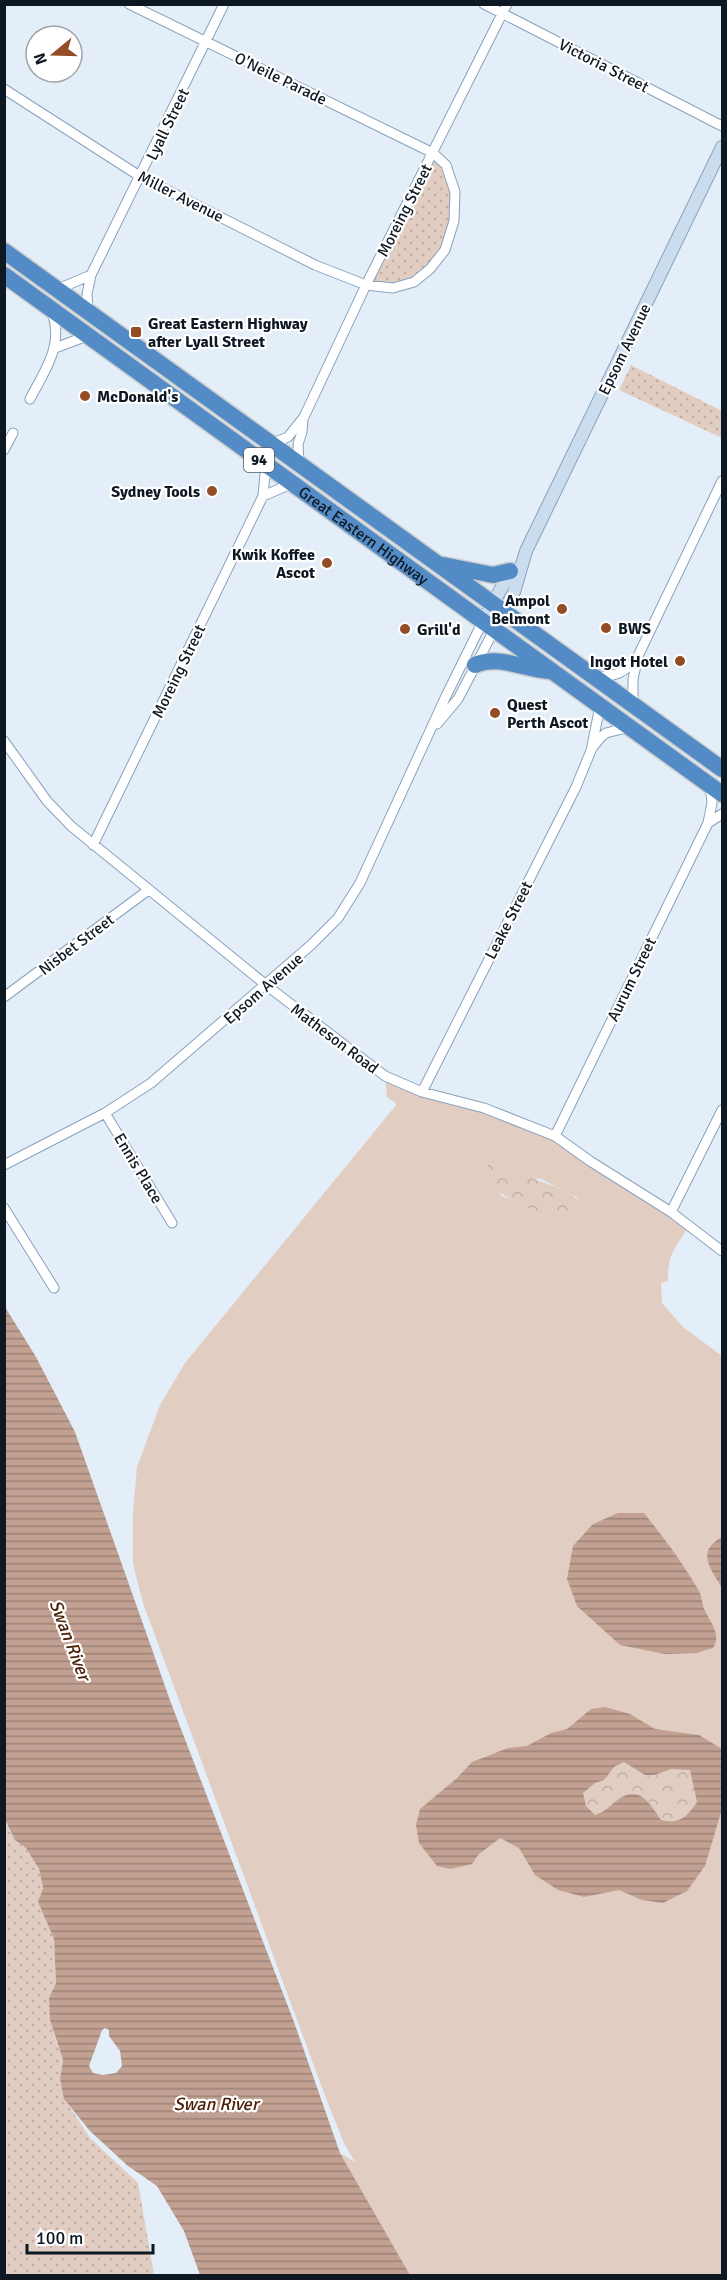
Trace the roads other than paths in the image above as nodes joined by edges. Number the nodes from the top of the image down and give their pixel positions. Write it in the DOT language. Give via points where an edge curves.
graph roads {
  1 [pos="129,4"];
  2 [pos="224,4"];
  3 [pos="484,4"];
  4 [pos="505,9"];
  5 [pos="207,42"];
  6 [pos="4,89"];
  7 [pos="723,126"];
  8 [pos="723,147"];
  9 [pos="433,153"];
  10 [pos="141,177"];
  11 [pos="4,250"];
  12 [pos="4,266"];
  13 [pos="91,275"];
  14 [pos="9,279"];
  15 [pos="366,285"];
  16 [pos="58,289"];
  17 [pos="51,310"];
  18 [pos="88,312"];
  19 [pos="115,330"];
  20 [pos="87,336"];
  21 [pos="55,348"];
  22 [pos="30,399"];
  23 [pos="304,417"];
  24 [pos="205,420"];
  25 [pos="13,433"];
  26 [pos="271,444"];
  27 [pos="4,450"];
  28 [pos="264,464"];
  29 [pos="299,464"];
  30 [pos="723,481"];
  31 [pos="291,484"];
  32 [pos="263,496"];
  33 [pos="526,551"];
  34 [pos="436,564"];
  35 [pos="510,571"];
  36 [pos="498,607"];
  37 [pos="488,625"];
  38 [pos="638,656"];
  39 [pos="475,664"];
  40 [pos="551,671"];
  41 [pos="594,677"];
  42 [pos="633,704"];
  43 [pos="600,706"];
  44 [pos="630,727"];
  45 [pos="433,728"];
  46 [pos="4,741"];
  47 [pos="592,748"];
  48 [pos="723,769"];
  49 [pos="716,790"];
  50 [pos="723,814"];
  51 [pos="708,823"];
  52 [pos="93,845"];
  53 [pos="147,891"];
  54 [pos="266,985"];
  55 [pos="4,997"];
  56 [pos="422,1092"];
  57 [pos="723,1110"];
  58 [pos="105,1113"];
  59 [pos="555,1136"];
  60 [pos="4,1165"];
  61 [pos="4,1208"];
  62 [pos="671,1212"];
  63 [pos="172,1222"];
  64 [pos="723,1251"];
  65 [pos="54,1288"];
  1 -- 5 [label="street, O'Neile Parade"];
  2 -- 5 [label="street, Lyall Street"];
  3 -- 4 [label="street, Victoria Street"];
  4 -- 7 [label="street, Victoria Street"];
  4 -- 9 [label="street, Moreing Street"];
  5 -- 9 [label="street, O'Neile Parade"];
  5 -- 10 [label="street, Lyall Street"];
  6 -- 10 [label="street, Miller Avenue"];
  8 -- 33 [label="street, Epsom Avenue"];
  9 -- 15 [label="street, Moreing Street"];
  9 -- 15 [label="street, Miller Avenue" via="446,165 455,192 454,221 445,250 414,282 393,288"];
  10 -- 13 [label="street, Lyall Street"];
  10 -- 15 [label="street, Miller Avenue" via="315,265"];
  11 -- 16 [label="highway, Great Eastern Highway / 94"];
  12 -- 14 [label="highway, 94"];
  13 -- 16 [label="street"];
  13 -- 18 [label="street, Lyall Street"];
  14 -- 17 [label="highway, Great Eastern Highway / 94"];
  15 -- 23 [label="street, Moreing Street"];
  16 -- 18 [label="highway, Great Eastern Highway / 94"];
  17 -- 20 [label="highway, Great Eastern Highway / 94"];
  17 -- 21 [label="street" via="57,326"];
  18 -- 19 [label="highway, Great Eastern Highway / 94"];
  19 -- 24 [label="highway, 94" via="129,347 214,408 214,416"];
  19 -- 26 [label="highway, Great Eastern Highway / 94"];
  20 -- 21 [label="street"];
  20 -- 24 [label="highway, Great Eastern Highway / 94"];
  21 -- 22 [label="street"];
  23 -- 26 [label="street, Moreing Street" via="288,437"];
  23 -- 29 [label="street, Moreing Street" via="297,444"];
  24 -- 28 [label="highway, Great Eastern Highway / 94"];
  25 -- 27 [label="street"];
  26 -- 29 [label="highway, Great Eastern Highway / 94"];
  28 -- 31 [label="highway, Great Eastern Highway / 94"];
  28 -- 32 [label="street, Moreing Street"];
  29 -- 34 [label="highway, Great Eastern Highway / 94"];
  30 -- 38 [label="street"];
  31 -- 32 [label="street"];
  31 -- 37 [label="highway, Great Eastern Highway / 94"];
  32 -- 52 [label="street, Moreing Street"];
  33 -- 35 [label="street, Epsom Avenue"];
  33 -- 36 [label="street, Epsom Avenue" via="514,592"];
  34 -- 35 [label="highway" via="493,575"];
  34 -- 36 [label="highway, Great Eastern Highway / 94"];
  35 -- 36 [label="street, Epsom Avenue"];
  36 -- 37 [label="street, Epsom Avenue"];
  36 -- 41 [label="highway, Great Eastern Highway / 94"];
  37 -- 39 [label="street, Epsom Avenue"];
  37 -- 40 [label="highway, Great Eastern Highway / 94"];
  37 -- 45 [label="street, Epsom Avenue" via="446,696"];
  38 -- 41 [label="street" via="615,676"];
  38 -- 42 [label="street"];
  39 -- 40 [label="highway" via="486,659"];
  39 -- 45 [label="street, Epsom Avenue" via="458,699"];
  40 -- 43 [label="highway, Great Eastern Highway / 94"];
  41 -- 42 [label="highway, Great Eastern Highway / 94"];
  42 -- 48 [label="highway, Great Eastern Highway / 94"];
  43 -- 44 [label="highway, Great Eastern Highway / 94"];
  43 -- 47 [label="street, Leake Street"];
  44 -- 47 [label="street" via="606,733"];
  44 -- 49 [label="highway, Great Eastern Highway / 94"];
  45 -- 54 [label="street, Epsom Avenue" via="360,883 338,918"];
  46 -- 52 [label="street, Matheson Road" via="47,801"];
  47 -- 56 [label="street, Leake Street"];
  49 -- 51 [label="street, Aurum Street"];
  50 -- 51 [label="street"];
  51 -- 59 [label="street, Aurum Street"];
  52 -- 53 [label="street, Matheson Road"];
  53 -- 54 [label="street, Matheson Road"];
  53 -- 55 [label="street, Nisbet Street"];
  54 -- 56 [label="street, Matheson Road" via="385,1076"];
  54 -- 58 [label="street, Epsom Avenue" via="151,1083"];
  56 -- 59 [label="street, Matheson Road" via="484,1108"];
  57 -- 62 [label="street"];
  58 -- 60 [label="street, Epsom Avenue"];
  58 -- 63 [label="street, Ennis Place"];
  59 -- 62 [label="street, Matheson Road"];
  61 -- 65 [label="street"];
  62 -- 64 [label="street, Matheson Road"];
}
